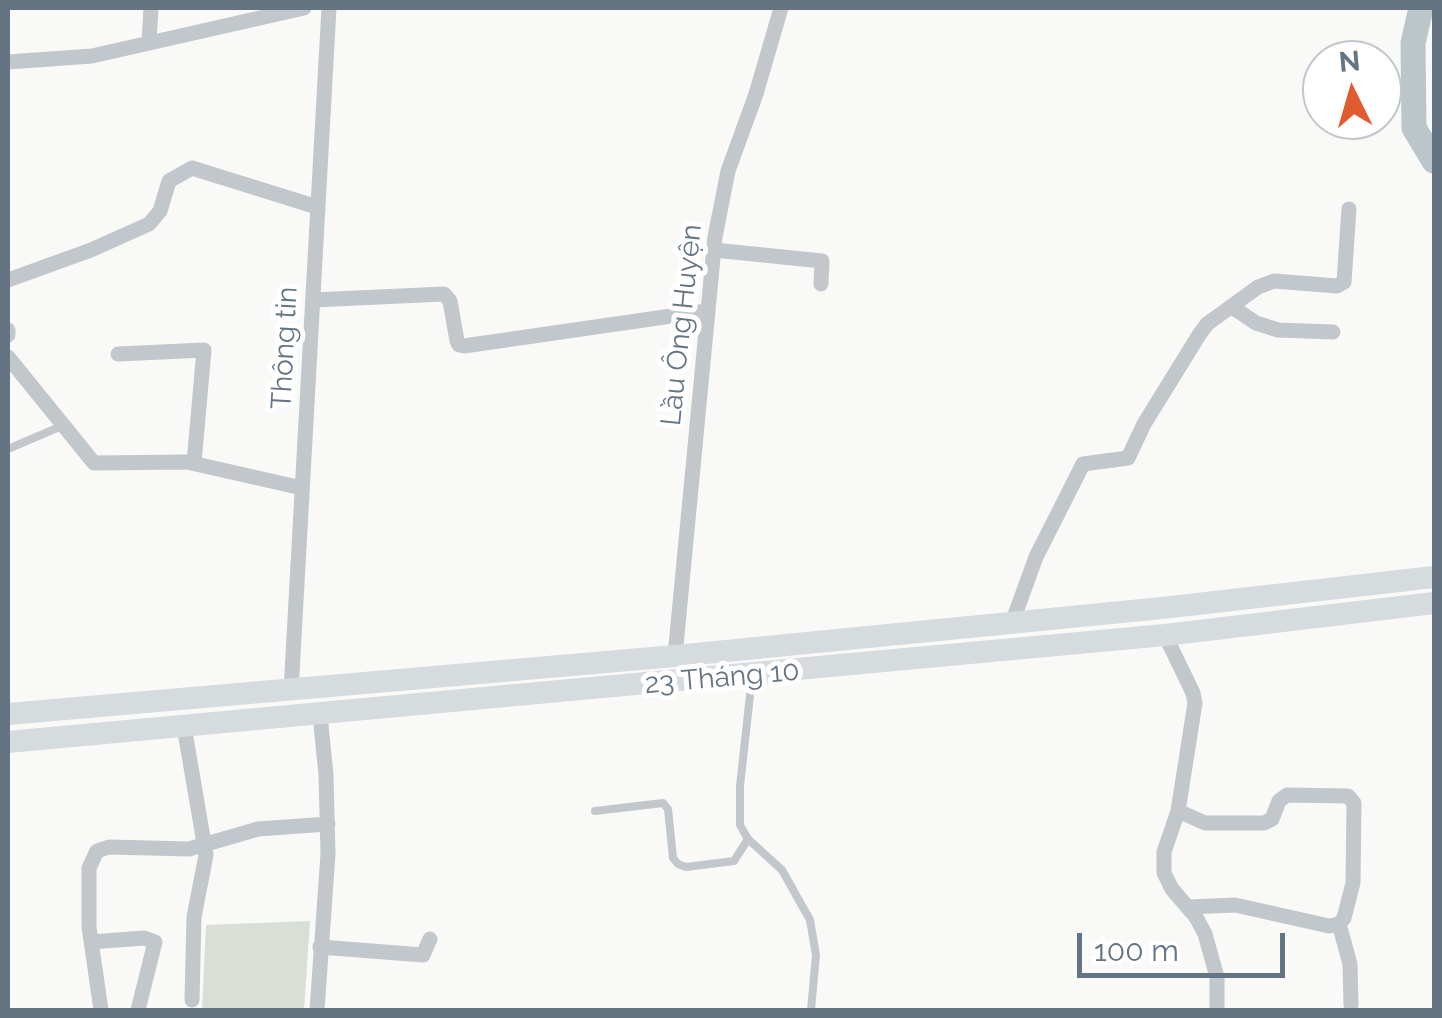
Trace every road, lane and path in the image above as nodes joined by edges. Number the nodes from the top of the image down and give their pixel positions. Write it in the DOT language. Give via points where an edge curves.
graph roads {
  1 [pos="151,8"];
  2 [pos="304,8"];
  3 [pos="329,8"];
  4 [pos="781,8"];
  5 [pos="149,42"];
  6 [pos="8,62"];
  7 [pos="317,207"];
  8 [pos="1349,209"];
  9 [pos="714,250"];
  10 [pos="8,280"];
  11 [pos="821,284"];
  12 [pos="313,300"];
  13 [pos="1232,306"];
  14 [pos="706,311"];
  15 [pos="1333,332"];
  16 [pos="118,354"];
  17 [pos="8,357"];
  18 [pos="64,425"];
  19 [pos="8,448"];
  20 [pos="194,463"];
  21 [pos="302,488"];
  22 [pos="1434,577"];
  23 [pos="1434,603"];
  24 [pos="1162,608"];
  25 [pos="1012,623"];
  26 [pos="1165,635"];
  27 [pos="675,656"];
  28 [pos="752,675"];
  29 [pos="291,690"];
  30 [pos="8,714"];
  31 [pos="320,715"];
  32 [pos="184,726"];
  33 [pos="8,742"];
  34 [pos="595,811"];
  35 [pos="1178,811"];
  36 [pos="328,824"];
  37 [pos="748,838"];
  38 [pos="204,847"];
  39 [pos="1188,908"];
  40 [pos="1339,924"];
  41 [pos="430,939"];
  42 [pos="91,942"];
  43 [pos="320,947"];
  44 [pos="192,1000"];
  45 [pos="1351,1005"];
  46 [pos="101,1010"];
  47 [pos="138,1010"];
  48 [pos="317,1010"];
  49 [pos="811,1010"];
  50 [pos="1217,1010"];
  1 -- 5 [label="street"];
  2 -- 5 [label="street"];
  3 -- 7 [label="street, Thông tin"];
  4 -- 9 [label="street, Lầu Ông Huyện" via="728,171"];
  5 -- 6 [label="street" via="68,60"];
  7 -- 10 [label="street" via="184,170 169,181 149,224"];
  7 -- 12 [label="street, Thông tin"];
  8 -- 13 [label="street" via="1344,282 1270,281"];
  9 -- 11 [label="street" via="822,261"];
  9 -- 14 [label="street, Lầu Ông Huyện"];
  12 -- 14 [label="street" via="444,294 459,346"];
  12 -- 21 [label="street, Thông tin"];
  13 -- 15 [label="street" via="1278,330"];
  13 -- 25 [label="street" via="1199,335 1128,458 1082,464 1036,556"];
  14 -- 27 [label="street, Lầu Ông Huyện"];
  16 -- 20 [label="street" via="204,350"];
  17 -- 18 [label="street"];
  18 -- 19 [label="lane"];
  18 -- 20 [label="street" via="98,465"];
  20 -- 21 [label="street"];
  21 -- 29 [label="street, Thông tin"];
  22 -- 24 [label="main road, 23 Tháng 10"];
  23 -- 26 [label="main road, 23 Tháng 10"];
  24 -- 25 [label="main road, 23 Tháng 10"];
  24 -- 26 [label="main road"];
  25 -- 27 [label="main road, 23 Tháng 10"];
  26 -- 28 [label="main road, 23 Tháng 10"];
  26 -- 35 [label="street" via="1194,703"];
  27 -- 29 [label="main road, 23 Tháng 10"];
  28 -- 31 [label="main road, 23 Tháng 10"];
  28 -- 37 [label="lane" via="739,814"];
  29 -- 30 [label="main road, 23 Tháng 10"];
  31 -- 32 [label="main road, 23 Tháng 10"];
  31 -- 36 [label="street"];
  32 -- 33 [label="main road, 23 Tháng 10"];
  32 -- 38 [label="street"];
  34 -- 37 [label="lane" via="663,802 673,858 686,867 728,864"];
  35 -- 39 [label="street" via="1164,873"];
  35 -- 40 [label="street" via="1205,823 1264,824 1287,795 1348,796 1355,815 1353,883"];
  36 -- 38 [label="street" via="258,829"];
  36 -- 43 [label="street"];
  37 -- 49 [label="lane" via="782,870 810,920 816,954"];
  38 -- 42 [label="street" via="97,851 89,868"];
  38 -- 44 [label="street"];
  39 -- 40 [label="street" via="1235,906"];
  39 -- 50 [label="street" via="1215,968"];
  40 -- 45 [label="street" via="1350,964"];
  41 -- 43 [label="street" via="423,956"];
  42 -- 46 [label="street"];
  42 -- 47 [label="street" via="155,942"];
  43 -- 48 [label="street"];
}
